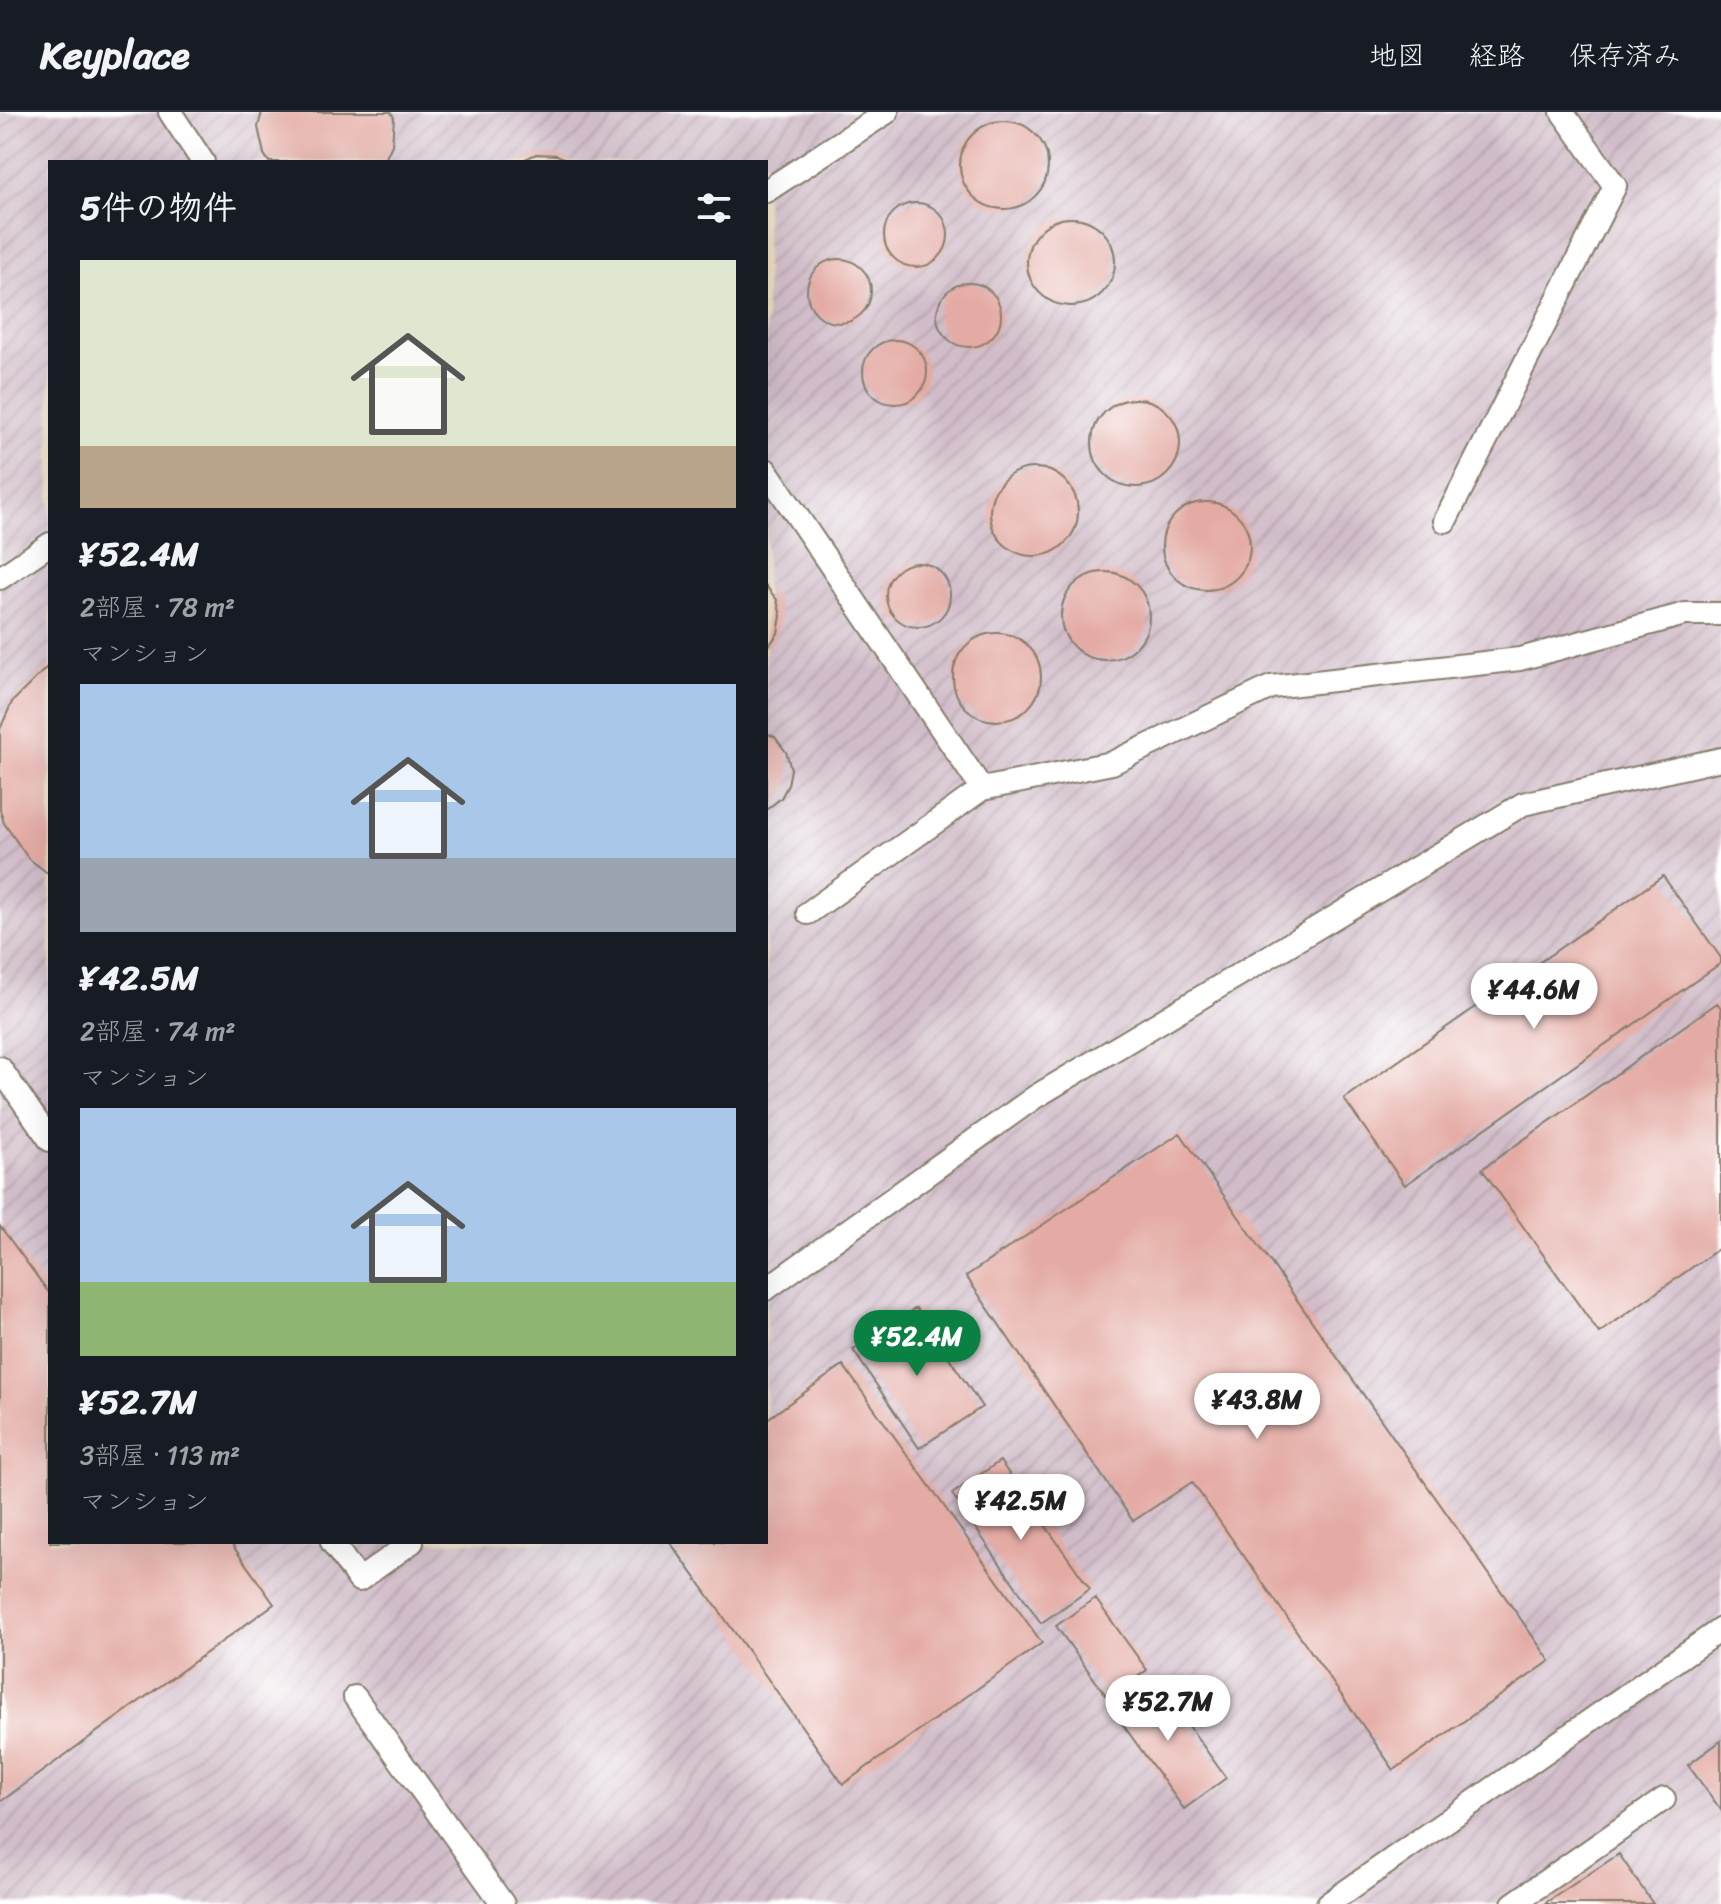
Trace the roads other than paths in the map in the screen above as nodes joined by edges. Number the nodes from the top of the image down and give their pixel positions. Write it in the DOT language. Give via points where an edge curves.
graph roads {
  1 [pos="170,112"];
  2 [pos="887,112"];
  3 [pos="1562,112"];
  4 [pos="202,160"];
  5 [pos="768,190"];
  6 [pos="768,473"];
  7 [pos="1445,521"];
  8 [pos="48,545"];
  9 [pos="0,578"];
  10 [pos="1721,614"];
  11 [pos="1721,759"];
  12 [pos="982,789"];
  13 [pos="808,913"];
  14 [pos="0,1068"];
  15 [pos="48,1137"];
  16 [pos="768,1288"];
  17 [pos="333,1544"];
  18 [pos="409,1544"];
  19 [pos="1721,1629"];
  20 [pos="355,1697"];
  21 [pos="1664,1799"];
  22 [pos="503,1904"];
  23 [pos="1328,1904"];
  24 [pos="1513,1904"];
  1 -- 4 [label="lane"];
  2 -- 5 [label="lane"];
  3 -- 7 [label="lane" via="1615,186"];
  6 -- 12 [label="lane"];
  8 -- 9 [label="lane"];
  10 -- 12 [label="lane" via="1685,614 1520,659 1271,687 1112,763"];
  11 -- 16 [label="lane" via="1523,804 1035,1097"];
  12 -- 13 [label="lane"];
  14 -- 15 [label="lane"];
  17 -- 18 [label="lane" via="359,1580"];
  19 -- 23 [label="lane"];
  20 -- 22 [label="lane"];
  21 -- 24 [label="lane"];
}
